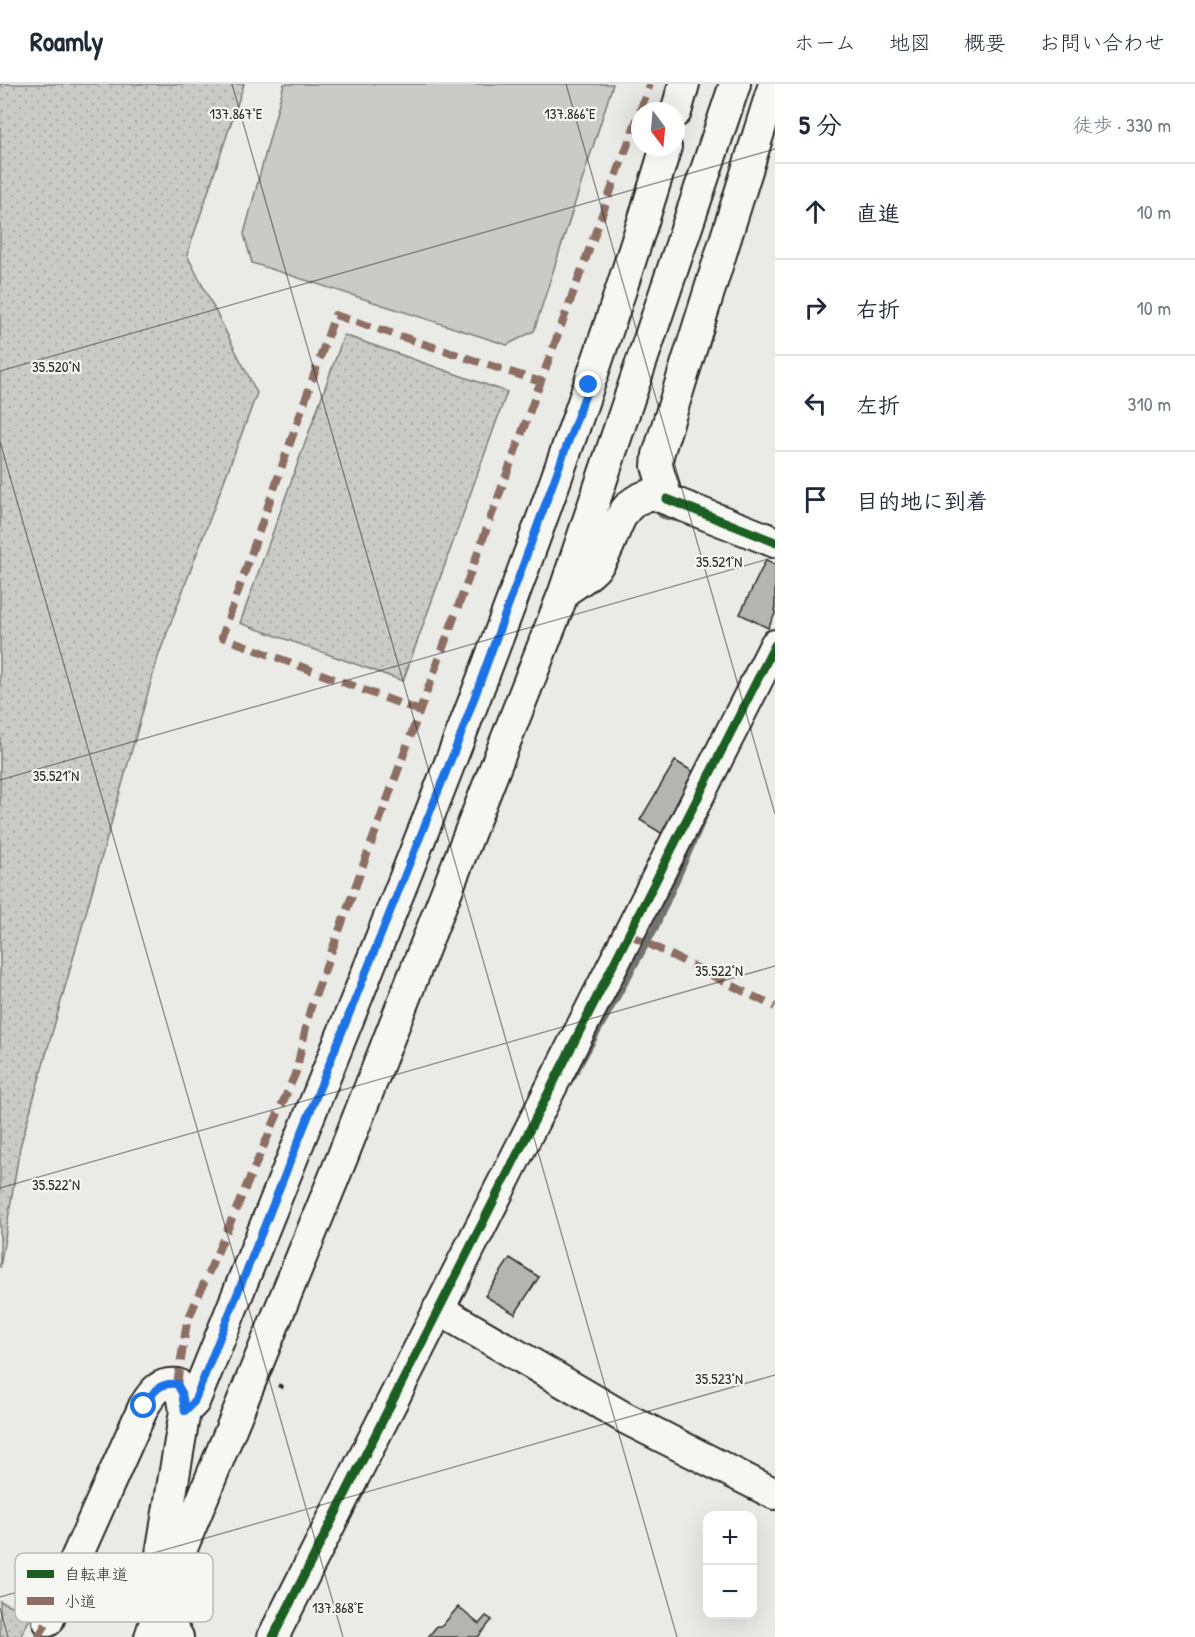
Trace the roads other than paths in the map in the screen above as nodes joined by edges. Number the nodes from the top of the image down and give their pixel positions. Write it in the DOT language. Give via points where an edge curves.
graph roads {
  1 [pos="684,84"];
  2 [pos="735,84"];
  3 [pos="774,84"];
  4 [pos="679,102"];
  5 [pos="663,156"];
  6 [pos="667,499"];
  7 [pos="775,542"];
  8 [pos="564,592"];
  9 [pos="775,645"];
  10 [pos="438,1309"];
  11 [pos="185,1411"];
  12 [pos="775,1494"];
  13 [pos="77,1553"];
  14 [pos="161,1553"];
  15 [pos="182,1553"];
  16 [pos="167,1622"];
  17 [pos="178,1637"];
  18 [pos="273,1637"];
  1 -- 4 [label="street"];
  2 -- 8 [label="street"];
  3 -- 6 [label="street" via="658,455 657,466"];
  5 -- 11 [label="street" via="578,416 464,726 214,1353 194,1402"];
  6 -- 7 [label="street"];
  6 -- 8 [label="street" via="653,494 636,497 625,509 598,566"];
  8 -- 15 [label="street"];
  9 -- 10 [label="street"];
  10 -- 12 [label="street" via="625,1418"];
  10 -- 18 [label="street"];
  11 -- 13 [label="street" via="177,1384 166,1383 155,1389"];
  11 -- 14 [label="street"];
  16 -- 17 [label="street"];
}
